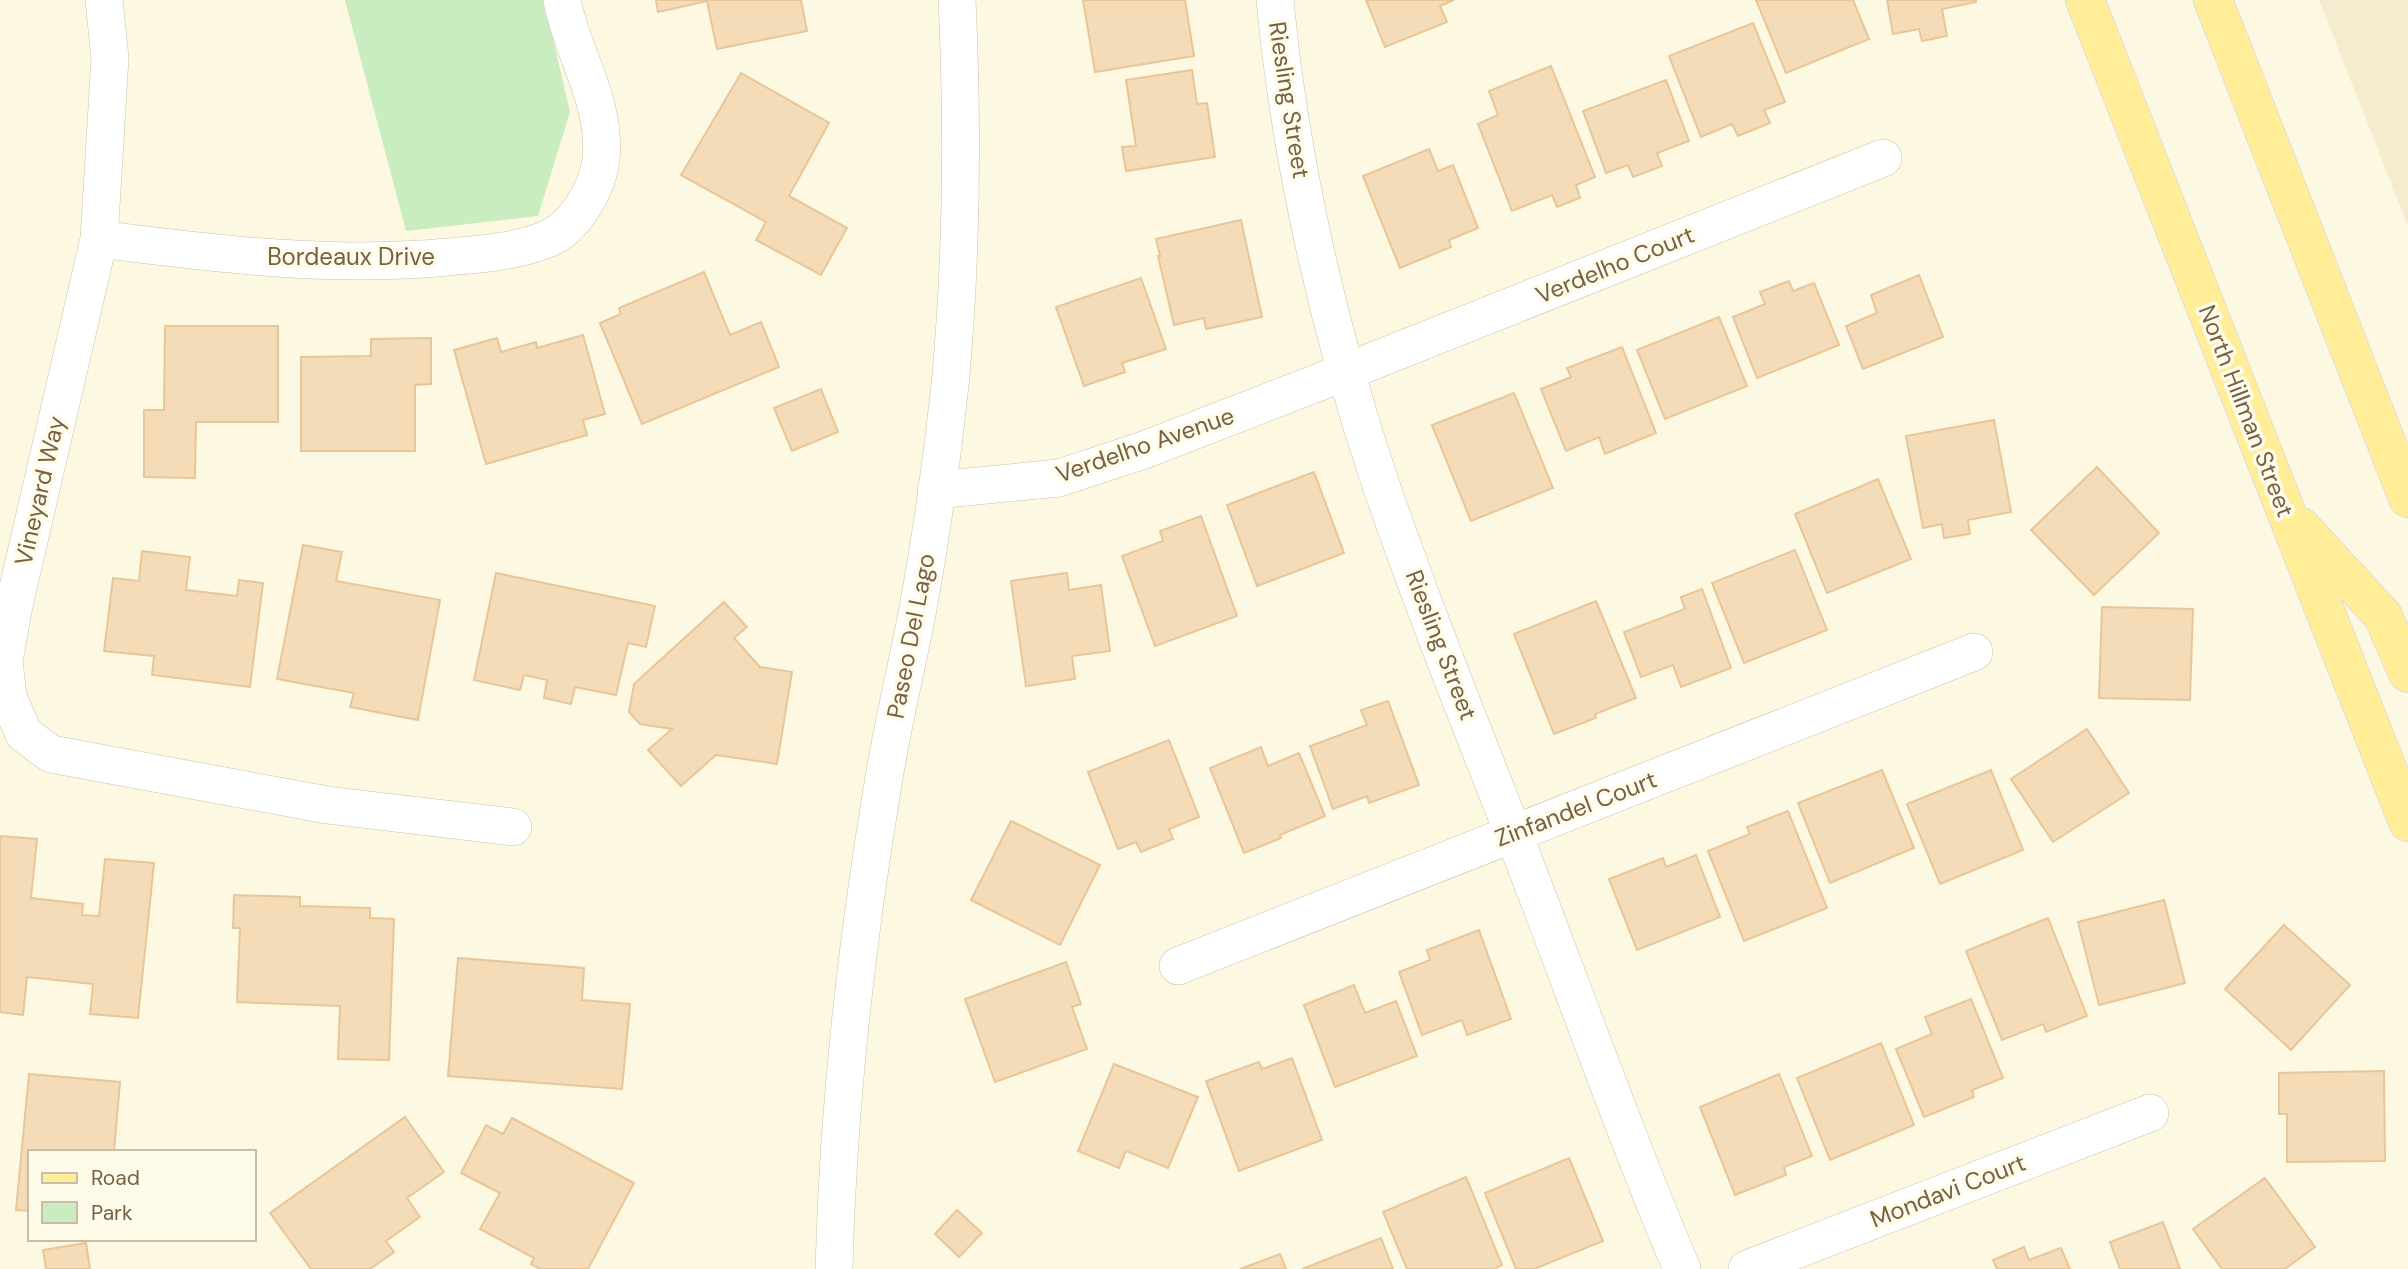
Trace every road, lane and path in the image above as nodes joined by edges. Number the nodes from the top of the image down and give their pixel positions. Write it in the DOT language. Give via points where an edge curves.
graph roads {
  1 [pos="104,0"];
  2 [pos="562,0"];
  3 [pos="957,0"];
  4 [pos="1275,0"];
  5 [pos="2085,0"];
  6 [pos="2213,0"];
  7 [pos="1883,158"];
  8 [pos="99,239"];
  9 [pos="1348,371"];
  10 [pos="936,490"];
  11 [pos="2408,498"];
  12 [pos="2285,510"];
  13 [pos="1974,652"];
  14 [pos="2408,673"];
  15 [pos="2408,822"];
  16 [pos="513,827"];
  17 [pos="1513,834"];
  18 [pos="1178,966"];
  19 [pos="2150,1113"];
  20 [pos="834,1269"];
  21 [pos="1682,1269"];
  22 [pos="1747,1269"];
  1 -- 8 [label="street, Vineyard Way" via="110,58"];
  2 -- 8 [label="street, Bordeaux Drive" via="600,123 601,159 587,200 575,218 549,239 496,253 397,262 228,255"];
  3 -- 10 [label="street, Paseo Del Lago" via="961,128 958,261 950,387"];
  4 -- 9 [label="street, Riesling Street" via="1280,60 1306,206"];
  5 -- 12 [label="main road, North Hillman Street"];
  6 -- 11 [label="main road"];
  7 -- 9 [label="street, Verdelho Court"];
  8 -- 16 [label="street, Vineyard Way" via="4,661 8,697 24,733 51,754 99,764 327,805"];
  9 -- 10 [label="street, Verdelho Avenue" via="1059,478"];
  9 -- 17 [label="street, Riesling Street" via="1380,482"];
  10 -- 20 [label="street, Paseo Del Lago" via="883,781 852,993"];
  12 -- 14 [label="main road" via="2383,616"];
  12 -- 15 [label="main road, North Hillman Street"];
  13 -- 17 [label="street, Zinfandel Court"];
  17 -- 18 [label="street, Zinfandel Court"];
  17 -- 21 [label="street, Riesling Street"];
  19 -- 22 [label="street, Mondavi Court"];
}
